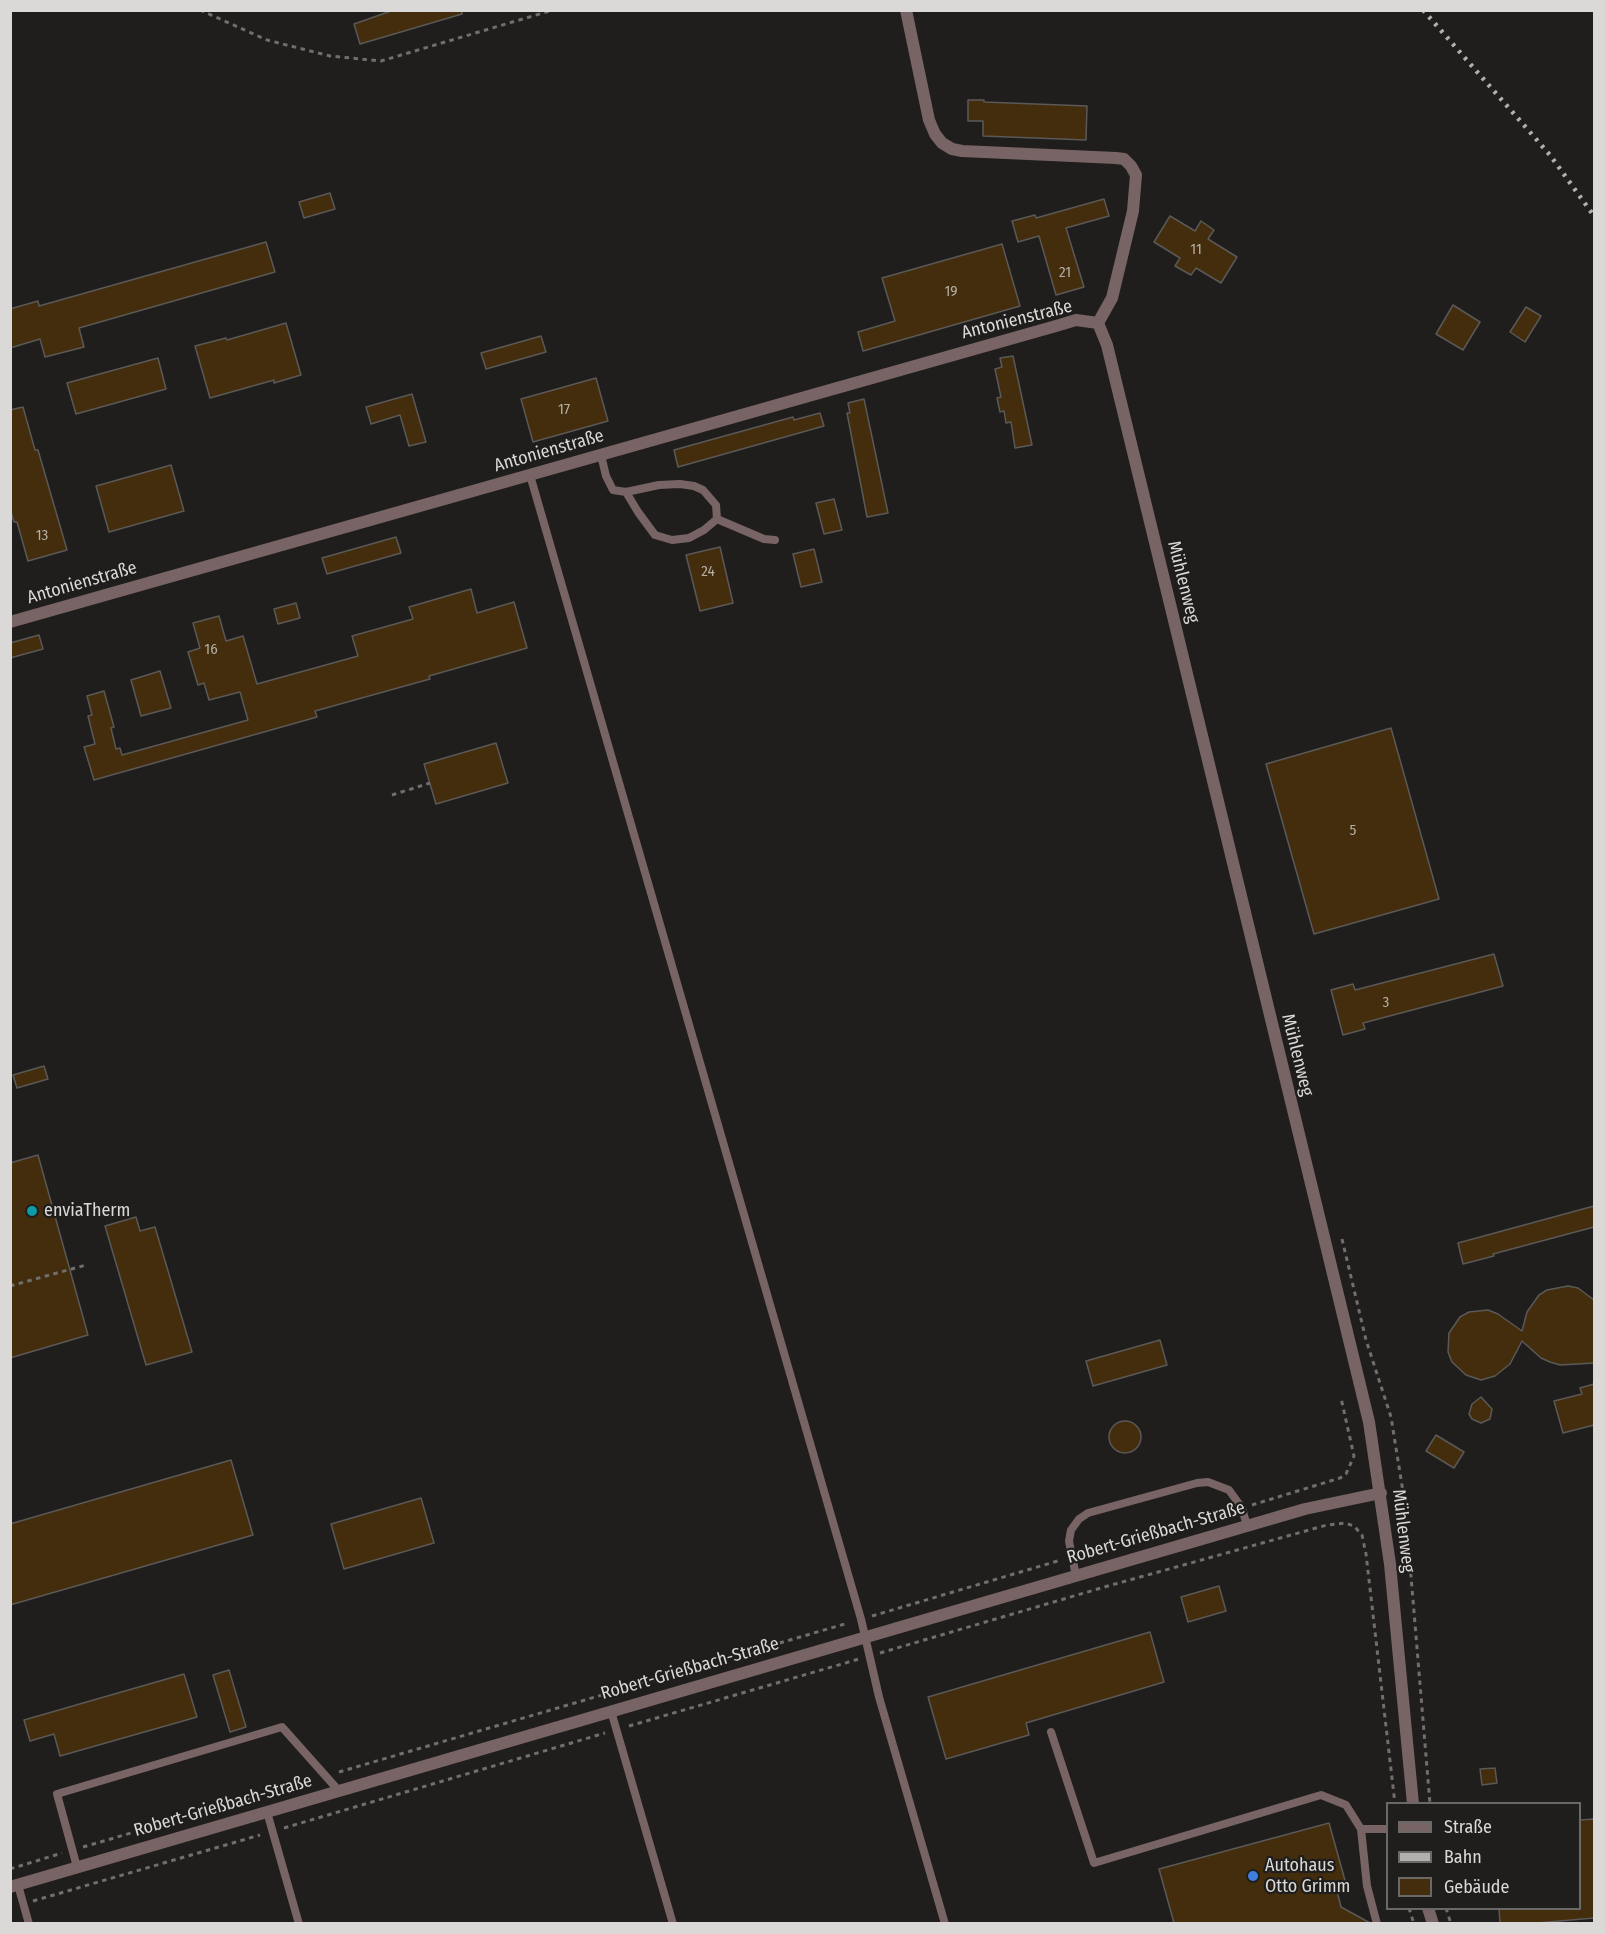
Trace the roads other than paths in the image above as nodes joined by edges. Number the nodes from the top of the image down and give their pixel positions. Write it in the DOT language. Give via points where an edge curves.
graph roads {
  1 [pos="906,10"];
  2 [pos="1098,323"];
  3 [pos="601,455"];
  4 [pos="530,475"];
  5 [pos="626,492"];
  6 [pos="717,519"];
  7 [pos="775,540"];
  8 [pos="10,622"];
  9 [pos="1381,1493"];
  10 [pos="1247,1526"];
  11 [pos="1076,1576"];
  12 [pos="866,1637"];
  13 [pos="611,1711"];
  14 [pos="1051,1732"];
  15 [pos="339,1791"];
  16 [pos="1413,1802"];
  17 [pos="267,1812"];
  18 [pos="1386,1829"];
  19 [pos="1361,1830"];
  20 [pos="77,1868"];
  21 [pos="14,1886"];
  22 [pos="30,1923"];
  23 [pos="299,1923"];
  24 [pos="674,1923"];
  25 [pos="945,1923"];
  26 [pos="1377,1923"];
  1 -- 2 [label="street" via="929,120 942,143 962,151 1116,158 1131,166 1136,176 1133,211 1112,298"];
  2 -- 3 [label="street, Antonienstraße" via="1076,320"];
  2 -- 9 [label="street, Mühlenweg" via="1107,345 1362,1392"];
  3 -- 4 [label="street, Antonienstraße"];
  3 -- 5 [label="lane" via="612,490"];
  4 -- 8 [label="street, Antonienstraße"];
  4 -- 12 [label="lane"];
  5 -- 6 [label="lane" via="658,485 694,486 716,505"];
  5 -- 6 [label="lane" via="655,535 672,540 689,538"];
  6 -- 7 [label="lane"];
  9 -- 10 [label="street, Robert-Grießbach-Straße" via="1314,1506"];
  9 -- 16 [label="street, Mühlenweg"];
  10 -- 11 [label="street, Robert-Grießbach-Straße"];
  10 -- 11 [label="lane" via="1242,1508 1229,1490 1208,1482 1088,1513 1071,1530 1069,1541"];
  11 -- 12 [label="street, Robert-Grießbach-Straße"];
  12 -- 13 [label="street, Robert-Grießbach-Straße"];
  12 -- 25 [label="lane" via="894,1751"];
  13 -- 15 [label="street, Robert-Grießbach-Straße"];
  13 -- 24 [label="lane"];
  14 -- 19 [label="lane" via="1094,1863 1321,1795 1346,1805"];
  15 -- 17 [label="street, Robert-Grießbach-Straße"];
  15 -- 20 [label="lane" via="282,1727 237,1740 57,1794"];
  17 -- 20 [label="street, Robert-Grießbach-Straße"];
  17 -- 23 [label="lane"];
  18 -- 19 [label="lane"];
  19 -- 26 [label="lane" via="1366,1886"];
  20 -- 21 [label="street, Robert-Grießbach-Straße"];
  21 -- 22 [label="lane"];
}
